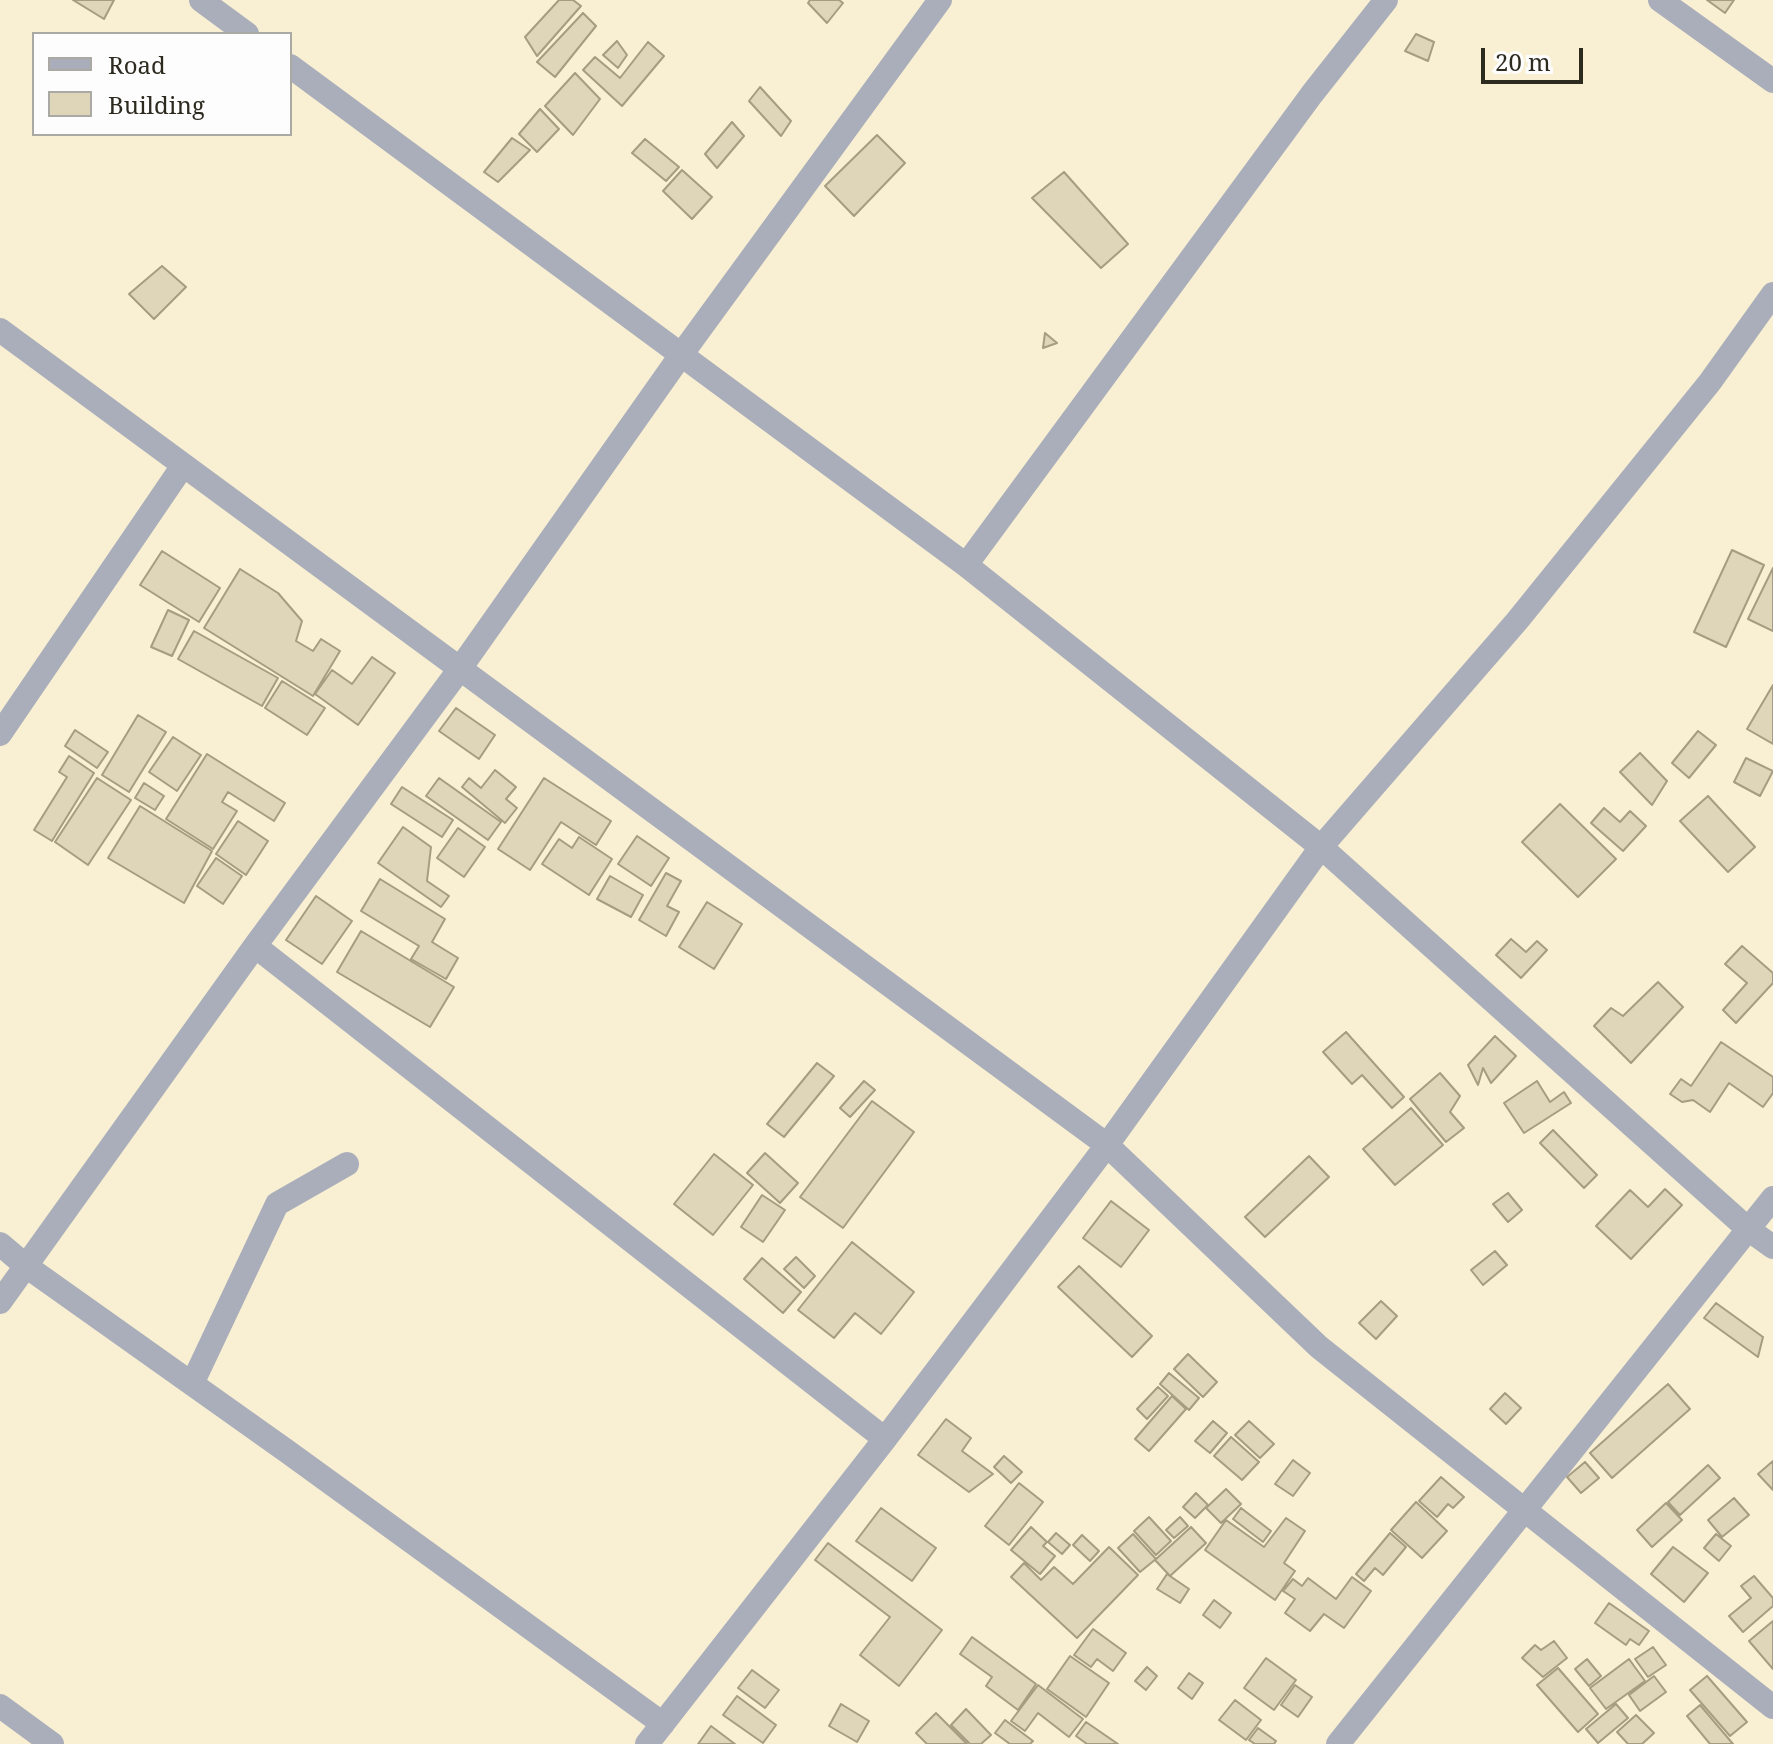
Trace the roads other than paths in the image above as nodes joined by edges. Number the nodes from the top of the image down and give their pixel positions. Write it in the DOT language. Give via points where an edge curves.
graph roads {
  1 [pos="201,0"];
  2 [pos="940,0"];
  3 [pos="1386,0"];
  4 [pos="1660,0"];
  5 [pos="244,32"];
  6 [pos="292,67"];
  7 [pos="1773,81"];
  8 [pos="1773,294"];
  9 [pos="0,330"];
  10 [pos="681,355"];
  11 [pos="182,467"];
  12 [pos="966,565"];
  13 [pos="459,670"];
  14 [pos="0,734"];
  15 [pos="1321,847"];
  16 [pos="255,946"];
  17 [pos="1107,1145"];
  18 [pos="347,1164"];
  19 [pos="1773,1198"];
  20 [pos="1748,1229"];
  21 [pos="0,1244"];
  22 [pos="1773,1247"];
  23 [pos="26,1266"];
  24 [pos="0,1302"];
  25 [pos="192,1384"];
  26 [pos="885,1439"];
  27 [pos="1524,1510"];
  28 [pos="0,1706"];
  29 [pos="1773,1707"];
  30 [pos="663,1724"];
  31 [pos="52,1744"];
  32 [pos="647,1744"];
  33 [pos="1338,1744"];
  1 -- 5 [label="street"];
  2 -- 10 [label="street"];
  3 -- 12 [label="street"];
  4 -- 7 [label="street"];
  6 -- 10 [label="street"];
  8 -- 15 [label="street" via="1710,382 1517,621"];
  9 -- 11 [label="street"];
  10 -- 12 [label="street"];
  10 -- 13 [label="street"];
  11 -- 13 [label="street"];
  11 -- 14 [label="street"];
  12 -- 15 [label="street"];
  13 -- 16 [label="street"];
  13 -- 17 [label="street"];
  15 -- 17 [label="street"];
  15 -- 20 [label="street"];
  16 -- 23 [label="street"];
  16 -- 26 [label="street"];
  17 -- 26 [label="street"];
  17 -- 27 [label="street" via="1319,1347"];
  18 -- 25 [label="street" via="277,1204"];
  19 -- 20 [label="street"];
  20 -- 22 [label="street"];
  20 -- 27 [label="street"];
  21 -- 23 [label="street"];
  23 -- 24 [label="street"];
  23 -- 25 [label="street"];
  25 -- 30 [label="street"];
  26 -- 30 [label="street"];
  27 -- 29 [label="street"];
  27 -- 33 [label="street"];
  28 -- 31 [label="street"];
  30 -- 32 [label="street"];
}
